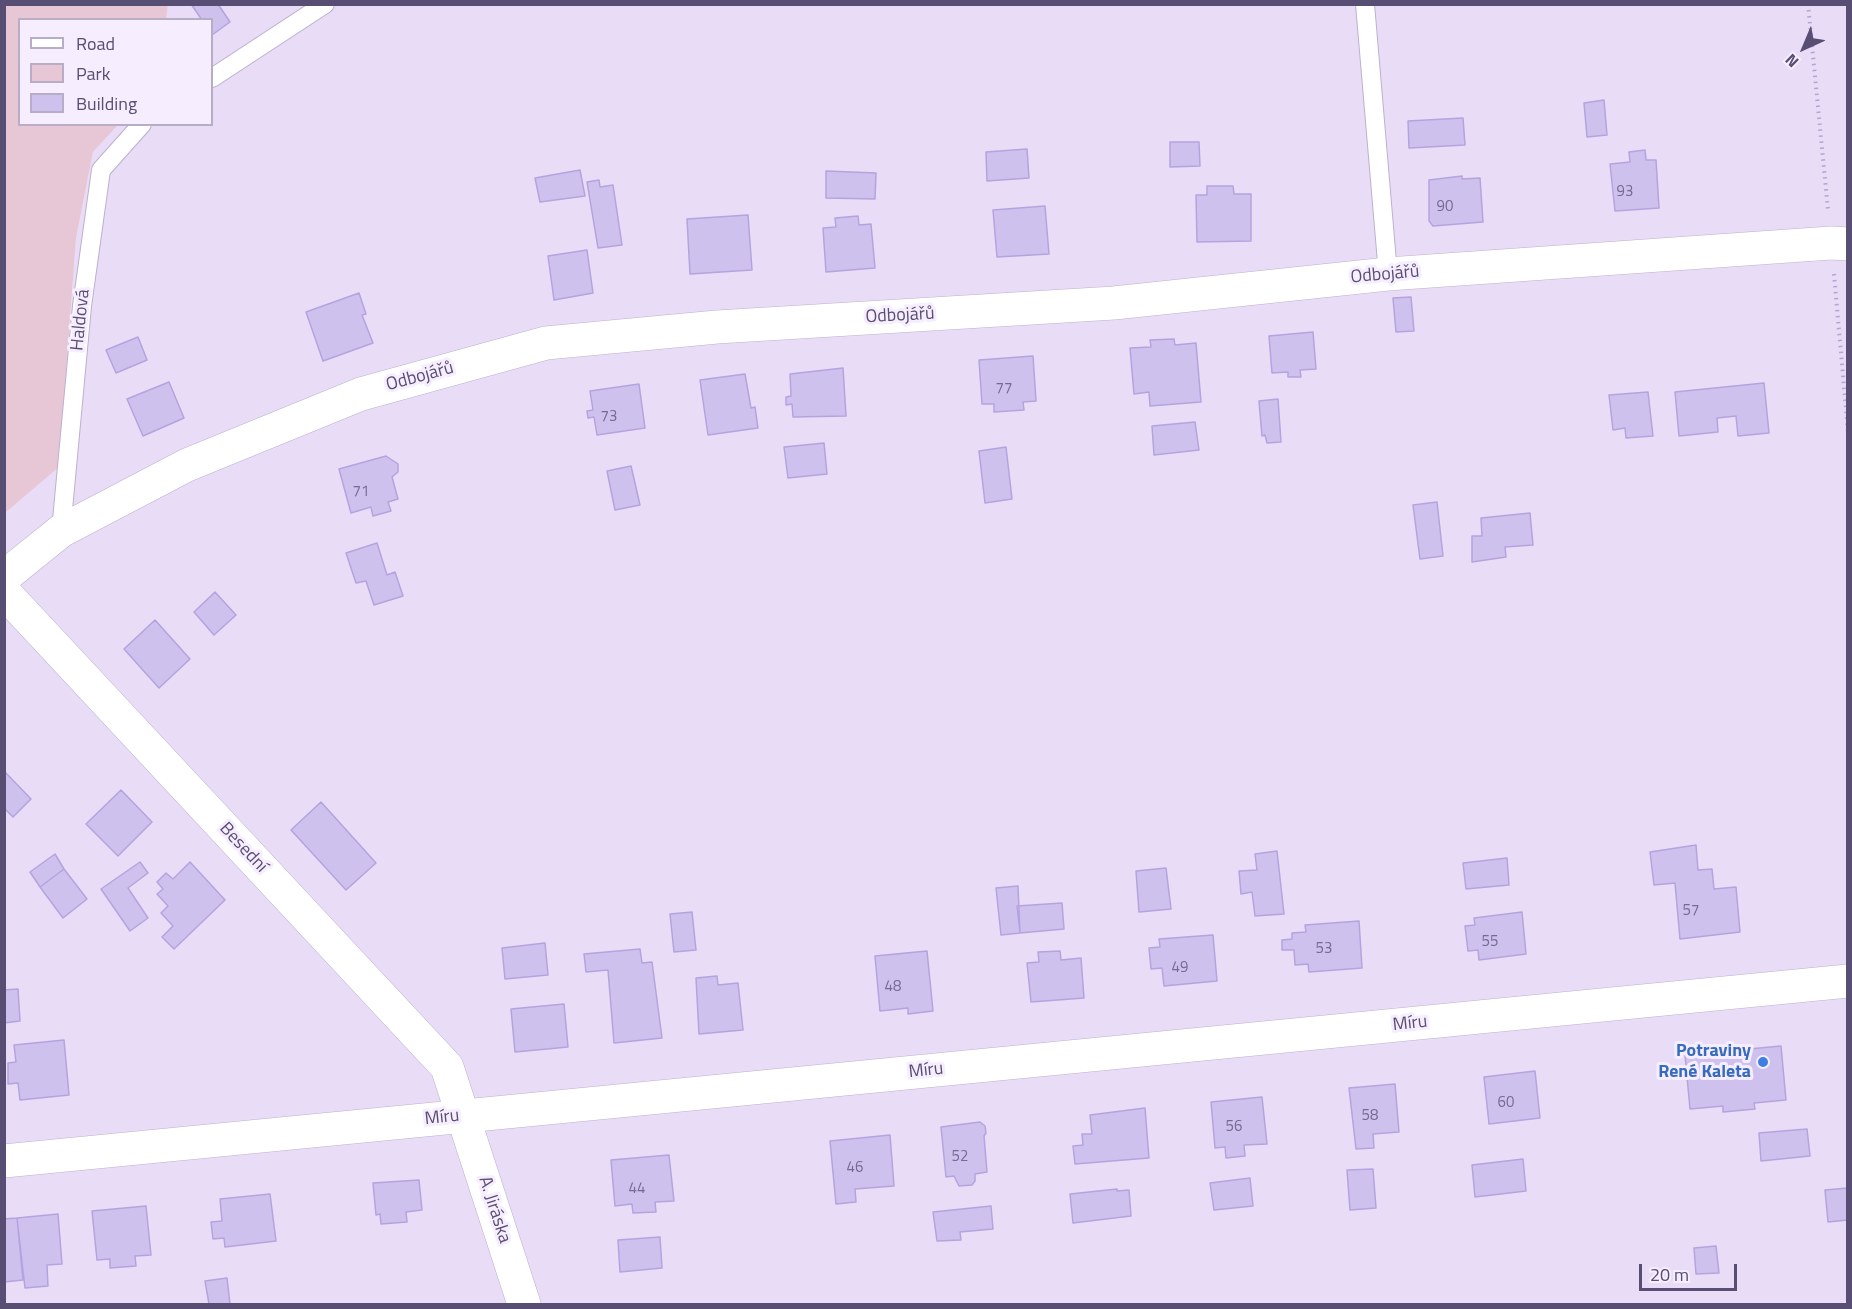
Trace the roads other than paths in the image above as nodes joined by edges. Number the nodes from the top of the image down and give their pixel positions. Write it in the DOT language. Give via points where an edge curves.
graph roads {
  1 [pos="325,4"];
  2 [pos="1365,4"];
  3 [pos="213,77"];
  4 [pos="140,126"];
  5 [pos="1848,244"];
  6 [pos="1388,274"];
  7 [pos="61,531"];
  8 [pos="4,577"];
  9 [pos="4,592"];
  10 [pos="1848,981"];
  11 [pos="463,1116"];
  12 [pos="4,1161"];
  13 [pos="524,1305"];
  1 -- 3 [label="lane"];
  2 -- 6 [label="lane"];
  4 -- 7 [label="lane, Haldová" via="101,170 81,306"];
  5 -- 6 [label="street, Odbojářů"];
  6 -- 7 [label="street, Odbojářů" via="1114,303 717,327 546,343 361,393 187,465"];
  7 -- 8 [label="street, Odbojářů"];
  9 -- 11 [label="street, Besední" via="447,1067"];
  10 -- 11 [label="street, Míru"];
  11 -- 12 [label="street, Míru"];
  11 -- 13 [label="street, A. Jiráska"];
}
